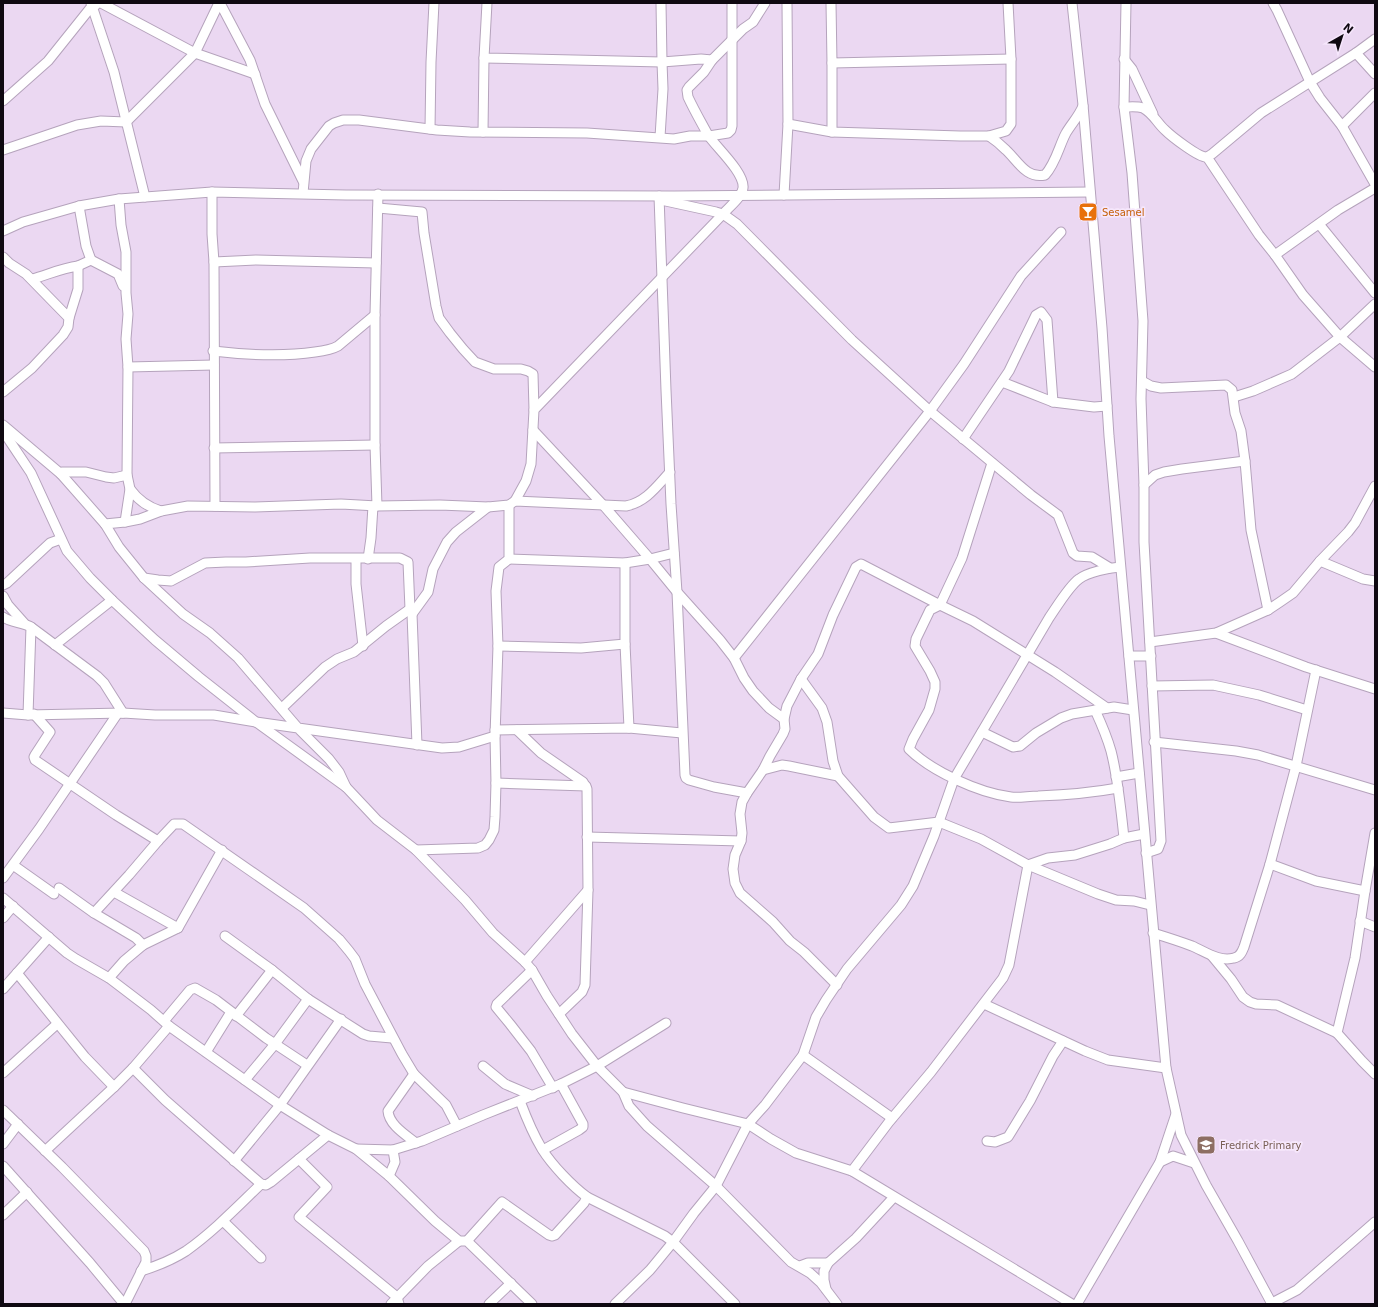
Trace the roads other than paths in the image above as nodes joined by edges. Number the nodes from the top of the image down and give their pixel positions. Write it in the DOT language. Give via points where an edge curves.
graph roads {
  1 [pos="220,3"];
  2 [pos="434,3"];
  3 [pos="487,3"];
  4 [pos="662,3"];
  5 [pos="732,3"];
  6 [pos="765,3"];
  7 [pos="788,3"];
  8 [pos="831,3"];
  9 [pos="1008,3"];
  10 [pos="1072,3"];
  11 [pos="1126,3"];
  12 [pos="96,4"];
  13 [pos="1278,5"];
  14 [pos="1375,39"];
  15 [pos="731,41"];
  16 [pos="195,53"];
  17 [pos="1356,53"];
  18 [pos="484,58"];
  19 [pos="1011,59"];
  20 [pos="1124,59"];
  21 [pos="712,60"];
  22 [pos="662,62"];
  23 [pos="832,63"];
  24 [pos="254,74"];
  25 [pos="1375,74"];
  26 [pos="1310,82"];
  27 [pos="1375,93"];
  28 [pos="3,101"];
  29 [pos="1083,105"];
  30 [pos="1124,107"];
  31 [pos="1154,116"];
  32 [pos="126,122"];
  33 [pos="788,124"];
  34 [pos="1342,126"];
  35 [pos="430,129"];
  36 [pos="483,132"];
  37 [pos="832,132"];
  38 [pos="709,136"];
  39 [pos="989,136"];
  40 [pos="660,137"];
  41 [pos="3,150"];
  42 [pos="1207,157"];
  43 [pos="303,181"];
  44 [pos="1375,184"];
  45 [pos="1375,188"];
  46 [pos="212,192"];
  47 [pos="1090,192"];
  48 [pos="303,193"];
  49 [pos="378,194"];
  50 [pos="741,195"];
  51 [pos="784,195"];
  52 [pos="145,197"];
  53 [pos="659,198"];
  54 [pos="120,199"];
  55 [pos="79,206"];
  56 [pos="378,208"];
  57 [pos="723,214"];
  58 [pos="1318,224"];
  59 [pos="3,230"];
  60 [pos="1061,232"];
  61 [pos="1275,255"];
  62 [pos="3,256"];
  63 [pos="91,260"];
  64 [pos="214,262"];
  65 [pos="376,263"];
  66 [pos="78,266"];
  67 [pos="662,277"];
  68 [pos="32,278"];
  69 [pos="126,293"];
  70 [pos="1375,293"];
  71 [pos="1375,304"];
  72 [pos="375,315"];
  73 [pos="69,318"];
  74 [pos="1340,338"];
  75 [pos="213,352"];
  76 [pos="128,366"];
  77 [pos="214,366"];
  78 [pos="1375,367"];
  79 [pos="1142,381"];
  80 [pos="1002,382"];
  81 [pos="3,392"];
  82 [pos="1234,397"];
  83 [pos="1053,402"];
  84 [pos="1107,406"];
  85 [pos="534,410"];
  86 [pos="930,411"];
  87 [pos="3,424"];
  88 [pos="533,430"];
  89 [pos="3,431"];
  90 [pos="963,439"];
  91 [pos="375,445"];
  92 [pos="214,448"];
  93 [pos="1245,461"];
  94 [pos="992,463"];
  95 [pos="670,472"];
  96 [pos="61,474"];
  97 [pos="127,475"];
  98 [pos="1144,485"];
  99 [pos="1375,486"];
  100 [pos="130,489"];
  101 [pos="512,503"];
  102 [pos="215,506"];
  103 [pos="375,506"];
  104 [pos="604,506"];
  105 [pos="488,507"];
  106 [pos="160,511"];
  107 [pos="125,522"];
  108 [pos="105,524"];
  109 [pos="61,539"];
  110 [pos="674,552"];
  111 [pos="356,559"];
  112 [pos="368,559"];
  113 [pos="509,559"];
  114 [pos="650,559"];
  115 [pos="1320,560"];
  116 [pos="625,563"];
  117 [pos="1110,568"];
  118 [pos="1120,568"];
  119 [pos="144,578"];
  120 [pos="1375,581"];
  121 [pos="3,585"];
  122 [pos="677,592"];
  123 [pos="112,600"];
  124 [pos="4,601"];
  125 [pos="940,605"];
  126 [pos="1268,610"];
  127 [pos="411,612"];
  128 [pos="3,617"];
  129 [pos="28,625"];
  130 [pos="1216,633"];
  131 [pos="1150,642"];
  132 [pos="625,644"];
  133 [pos="55,645"];
  134 [pos="363,646"];
  135 [pos="498,646"];
  136 [pos="1028,655"];
  137 [pos="1129,656"];
  138 [pos="1151,656"];
  139 [pos="734,658"];
  140 [pos="1316,670"];
  141 [pos="801,679"];
  142 [pos="1152,686"];
  143 [pos="1375,689"];
  144 [pos="282,708"];
  145 [pos="1107,708"];
  146 [pos="1095,710"];
  147 [pos="1134,710"];
  148 [pos="1307,710"];
  149 [pos="3,713"];
  150 [pos="120,713"];
  151 [pos="31,714"];
  152 [pos="784,719"];
  153 [pos="256,722"];
  154 [pos="298,728"];
  155 [pos="629,728"];
  156 [pos="517,730"];
  157 [pos="982,732"];
  158 [pos="495,733"];
  159 [pos="682,733"];
  160 [pos="1154,742"];
  161 [pos="417,745"];
  162 [pos="1138,763"];
  163 [pos="1156,763"];
  164 [pos="1296,766"];
  165 [pos="763,770"];
  166 [pos="1138,773"];
  167 [pos="838,776"];
  168 [pos="1116,777"];
  169 [pos="954,779"];
  170 [pos="496,783"];
  171 [pos="69,784"];
  172 [pos="586,786"];
  173 [pos="346,787"];
  174 [pos="1118,788"];
  175 [pos="1375,790"];
  176 [pos="747,793"];
  177 [pos="939,822"];
  178 [pos="1375,833"];
  179 [pos="1144,834"];
  180 [pos="587,837"];
  181 [pos="1124,838"];
  182 [pos="158,841"];
  183 [pos="741,841"];
  184 [pos="222,850"];
  185 [pos="416,850"];
  186 [pos="1146,853"];
  187 [pos="1028,864"];
  188 [pos="1270,864"];
  189 [pos="13,865"];
  190 [pos="3,878"];
  191 [pos="588,890"];
  192 [pos="1365,891"];
  193 [pos="114,892"];
  194 [pos="3,898"];
  195 [pos="1150,905"];
  196 [pos="13,906"];
  197 [pos="94,913"];
  198 [pos="3,918"];
  199 [pos="1360,921"];
  200 [pos="1375,927"];
  201 [pos="178,928"];
  202 [pos="1153,933"];
  203 [pos="225,936"];
  204 [pos="49,937"];
  205 [pos="143,945"];
  206 [pos="1212,956"];
  207 [pos="525,962"];
  208 [pos="272,970"];
  209 [pos="532,970"];
  210 [pos="17,973"];
  211 [pos="109,978"];
  212 [pos="837,985"];
  213 [pos="3,989"];
  214 [pos="308,999"];
  215 [pos="984,1004"];
  216 [pos="234,1014"];
  217 [pos="559,1014"];
  218 [pos="341,1019"];
  219 [pos="666,1023"];
  220 [pos="57,1024"];
  221 [pos="166,1024"];
  222 [pos="1336,1033"];
  223 [pos="392,1038"];
  224 [pos="1063,1041"];
  225 [pos="275,1044"];
  226 [pos="206,1052"];
  227 [pos="803,1055"];
  228 [pos="307,1066"];
  229 [pos="483,1066"];
  230 [pos="597,1066"];
  231 [pos="133,1068"];
  232 [pos="1166,1068"];
  233 [pos="3,1074"];
  234 [pos="414,1074"];
  235 [pos="1375,1074"];
  236 [pos="245,1080"];
  237 [pos="557,1086"];
  238 [pos="114,1087"];
  239 [pos="623,1092"];
  240 [pos="533,1096"];
  241 [pos="520,1101"];
  242 [pos="280,1105"];
  243 [pos="3,1110"];
  244 [pos="1176,1114"];
  245 [pos="892,1118"];
  246 [pos="18,1124"];
  247 [pos="748,1124"];
  248 [pos="457,1126"];
  249 [pos="328,1135"];
  250 [pos="987,1141"];
  251 [pos="3,1144"];
  252 [pos="416,1144"];
  253 [pos="356,1149"];
  254 [pos="393,1150"];
  255 [pos="543,1150"];
  256 [pos="45,1151"];
  257 [pos="299,1159"];
  258 [pos="234,1161"];
  259 [pos="1160,1162"];
  260 [pos="1194,1163"];
  261 [pos="3,1166"];
  262 [pos="852,1171"];
  263 [pos="389,1176"];
  264 [pos="261,1184"];
  265 [pos="716,1186"];
  266 [pos="27,1192"];
  267 [pos="587,1197"];
  268 [pos="894,1197"];
  269 [pos="3,1215"];
  270 [pos="222,1221"];
  271 [pos="1375,1222"];
  272 [pos="463,1241"];
  273 [pos="673,1242"];
  274 [pos="261,1258"];
  275 [pos="828,1263"];
  276 [pos="800,1266"];
  277 [pos="141,1271"];
  278 [pos="510,1283"];
  279 [pos="826,1292"];
  280 [pos="395,1302"];
  281 [pos="732,1303"];
  282 [pos="124,1304"];
  283 [pos="489,1304"];
  284 [pos="532,1304"];
  285 [pos="615,1304"];
  286 [pos="836,1304"];
  287 [pos="1072,1304"];
  288 [pos="1077,1304"];
  289 [pos="1272,1304"];
  1 -- 16 [label="street"];
  1 -- 24 [label="street" via="248,56"];
  2 -- 35 [label="street"];
  3 -- 18 [label="street"];
  4 -- 22 [label="street"];
  5 -- 15 [label="street"];
  6 -- 15 [label="street" via="753,22"];
  7 -- 33 [label="street"];
  8 -- 23 [label="street"];
  9 -- 19 [label="street"];
  10 -- 29 [label="street"];
  11 -- 20 [label="street"];
  12 -- 16 [label="street"];
  12 -- 28 [label="street" via="48,61"];
  12 -- 32 [label="street"];
  13 -- 26 [label="street"];
  14 -- 17 [label="street"];
  15 -- 21 [label="street"];
  15 -- 38 [label="street" via="732,126 728,133"];
  16 -- 24 [label="street"];
  16 -- 32 [label="street"];
  17 -- 25 [label="street"];
  17 -- 26 [label="street"];
  18 -- 22 [label="street"];
  18 -- 36 [label="street"];
  19 -- 23 [label="street"];
  19 -- 39 [label="street" via="1011,124 1006,131"];
  20 -- 30 [label="street"];
  20 -- 31 [label="street"];
  21 -- 22 [label="street"];
  21 -- 38 [label="street" via="687,90 693,108"];
  22 -- 40 [label="street"];
  23 -- 37 [label="street"];
  24 -- 43 [label="street" via="265,104"];
  26 -- 34 [label="street"];
  26 -- 42 [label="street" via="1261,113"];
  27 -- 34 [label="street"];
  29 -- 39 [label="street" via="1046,175 1031,174"];
  29 -- 47 [label="street"];
  30 -- 31 [label="street" via="1141,107"];
  30 -- 79 [label="street" via="1132,173 1143,320"];
  31 -- 42 [label="street" via="1175,138"];
  32 -- 41 [label="street" via="100,121 77,125"];
  32 -- 52 [label="street"];
  33 -- 37 [label="street"];
  33 -- 51 [label="street"];
  34 -- 44 [label="street"];
  35 -- 36 [label="street"];
  35 -- 43 [label="street" via="359,120 334,123 311,149"];
  36 -- 40 [label="street"];
  37 -- 39 [label="street"];
  38 -- 40 [label="street" via="674,139"];
  38 -- 50 [label="street" via="739,175 743,184"];
  42 -- 61 [label="street"];
  43 -- 48 [label="street"];
  45 -- 58 [label="street"];
  46 -- 48 [label="street"];
  46 -- 52 [label="street"];
  46 -- 64 [label="street"];
  47 -- 51 [label="street"];
  47 -- 84 [label="street"];
  48 -- 49 [label="street"];
  49 -- 53 [label="street"];
  49 -- 56 [label="street"];
  50 -- 51 [label="street"];
  50 -- 53 [label="street"];
  50 -- 57 [label="street"];
  52 -- 54 [label="street"];
  53 -- 57 [label="street"];
  53 -- 67 [label="street"];
  54 -- 55 [label="street"];
  54 -- 69 [label="street" via="126,252"];
  55 -- 59 [label="street"];
  55 -- 63 [label="street"];
  56 -- 65 [label="street"];
  56 -- 85 [label="street" via="422,212 439,318 475,362 494,368 521,369 533,374"];
  57 -- 67 [label="street"];
  57 -- 86 [label="street" via="737,224 852,340"];
  58 -- 61 [label="street"];
  58 -- 70 [label="street"];
  60 -- 86 [label="street" via="1021,276"];
  61 -- 74 [label="street" via="1303,295"];
  62 -- 68 [label="street"];
  63 -- 66 [label="street"];
  63 -- 69 [label="street" via="118,274"];
  64 -- 65 [label="street" via="263,260"];
  64 -- 75 [label="street"];
  65 -- 72 [label="street"];
  66 -- 68 [label="street"];
  66 -- 73 [label="street" via="78,289"];
  67 -- 85 [label="street"];
  67 -- 95 [label="street"];
  68 -- 73 [label="street"];
  69 -- 76 [label="street"];
  71 -- 74 [label="street"];
  72 -- 75 [label="street" via="332,349 269,356"];
  72 -- 91 [label="street"];
  73 -- 81 [label="street" via="68,327 63,335 32,368"];
  74 -- 78 [label="street"];
  74 -- 82 [label="street" via="1292,374"];
  75 -- 77 [label="street"];
  76 -- 77 [label="street"];
  76 -- 97 [label="street"];
  77 -- 92 [label="street"];
  79 -- 82 [label="street" via="1164,388 1226,384"];
  79 -- 98 [label="street"];
  80 -- 83 [label="street"];
  80 -- 83 [label="street" via="1036,315 1041,312 1047,320"];
  80 -- 90 [label="street"];
  82 -- 93 [label="street" via="1233,406 1241,431"];
  83 -- 84 [label="street"];
  84 -- 118 [label="street"];
  85 -- 88 [label="street"];
  86 -- 90 [label="street"];
  86 -- 139 [label="street"];
  87 -- 96 [label="street"];
  88 -- 101 [label="street" via="531,464 526,481"];
  88 -- 104 [label="street"];
  89 -- 109 [label="street" via="31,473"];
  90 -- 94 [label="street"];
  91 -- 92 [label="street"];
  91 -- 103 [label="street"];
  92 -- 102 [label="street"];
  93 -- 98 [label="street" via="1164,472"];
  93 -- 126 [label="street" via="1251,530"];
  94 -- 117 [label="street" via="1058,515 1074,554 1092,558"];
  94 -- 125 [label="street" via="962,558"];
  95 -- 104 [label="street" via="640,502 626,506"];
  95 -- 110 [label="street"];
  96 -- 97 [label="street" via="78,471 114,478"];
  96 -- 108 [label="street"];
  97 -- 100 [label="street"];
  98 -- 131 [label="street" via="1144,542"];
  99 -- 115 [label="street" via="1356,523"];
  100 -- 106 [label="street" via="151,509"];
  100 -- 107 [label="street"];
  101 -- 104 [label="street"];
  101 -- 105 [label="street"];
  101 -- 113 [label="street"];
  102 -- 103 [label="street"];
  102 -- 106 [label="street" via="188,506"];
  103 -- 105 [label="street"];
  103 -- 112 [label="street"];
  104 -- 114 [label="street"];
  105 -- 127 [label="street" via="447,542 434,569 428,592"];
  106 -- 107 [label="street"];
  107 -- 108 [label="street"];
  108 -- 119 [label="street" via="119,547"];
  109 -- 121 [label="street" via="50,543"];
  109 -- 123 [label="street" via="67,551"];
  110 -- 114 [label="street"];
  110 -- 122 [label="street"];
  111 -- 112 [label="street"];
  111 -- 119 [label="street" via="310,558 226,562 205,564 171,581"];
  111 -- 134 [label="street" via="356,584"];
  112 -- 127 [label="street" via="400,558 408,562"];
  113 -- 116 [label="street"];
  113 -- 135 [label="street" via="498,571"];
  114 -- 116 [label="street"];
  114 -- 122 [label="street"];
  115 -- 120 [label="street" via="1363,579"];
  115 -- 126 [label="street" via="1293,593"];
  116 -- 132 [label="street"];
  117 -- 118 [label="street"];
  117 -- 136 [label="street" via="1079,579 1049,618"];
  118 -- 137 [label="street"];
  119 -- 144 [label="street" via="190,620 238,658"];
  122 -- 139 [label="street"];
  122 -- 159 [label="street"];
  123 -- 133 [label="street"];
  123 -- 153 [label="street" via="155,640"];
  124 -- 129 [label="street"];
  125 -- 136 [label="street" via="973,621"];
  125 -- 141 [label="street" via="859,564 833,615 818,654"];
  125 -- 169 [label="street" via="930,610 916,639 916,646 935,682 935,689 929,710 909,749"];
  126 -- 130 [label="street"];
  127 -- 134 [label="street" via="386,626"];
  127 -- 161 [label="street"];
  128 -- 129 [label="street"];
  129 -- 133 [label="street"];
  129 -- 151 [label="street"];
  130 -- 131 [label="street"];
  130 -- 140 [label="street"];
  131 -- 138 [label="street"];
  132 -- 135 [label="street" via="581,648"];
  132 -- 155 [label="street"];
  133 -- 150 [label="street" via="101,679"];
  134 -- 144 [label="street" via="325,667"];
  135 -- 158 [label="street"];
  136 -- 145 [label="street"];
  136 -- 157 [label="street"];
  137 -- 138 [label="street"];
  137 -- 147 [label="street"];
  138 -- 142 [label="street"];
  139 -- 152 [label="street" via="753,691"];
  140 -- 143 [label="street"];
  140 -- 148 [label="street"];
  141 -- 152 [label="street" via="787,706"];
  141 -- 167 [label="street" via="822,708"];
  142 -- 148 [label="street" via="1213,685 1259,695"];
  142 -- 160 [label="street"];
  144 -- 154 [label="street"];
  145 -- 146 [label="street"];
  145 -- 147 [label="street"];
  146 -- 157 [label="street" via="1061,718 1020,746 1013,748"];
  146 -- 168 [label="street" via="1111,752"];
  147 -- 162 [label="street"];
  148 -- 164 [label="street"];
  149 -- 151 [label="street"];
  150 -- 151 [label="street"];
  150 -- 153 [label="street" via="214,714"];
  150 -- 171 [label="street"];
  151 -- 171 [label="street" via="50,732 34,757 35,760"];
  152 -- 165 [label="street" via="784,734"];
  153 -- 154 [label="street"];
  153 -- 173 [label="street"];
  154 -- 161 [label="street"];
  154 -- 173 [label="street" via="329,759"];
  155 -- 156 [label="street"];
  155 -- 159 [label="street"];
  156 -- 158 [label="street"];
  156 -- 172 [label="street" via="541,753"];
  157 -- 169 [label="street"];
  158 -- 161 [label="street" via="459,747"];
  158 -- 170 [label="street"];
  159 -- 176 [label="street" via="686,778 714,787"];
  160 -- 163 [label="street"];
  160 -- 164 [label="street" via="1236,751"];
  162 -- 163 [label="street"];
  162 -- 166 [label="street"];
  163 -- 186 [label="street" via="1161,841 1158,849"];
  164 -- 175 [label="street"];
  164 -- 188 [label="street"];
  165 -- 167 [label="street" via="790,766"];
  165 -- 176 [label="street"];
  166 -- 168 [label="street"];
  166 -- 179 [label="street"];
  167 -- 177 [label="street" via="874,817 889,828"];
  168 -- 174 [label="street"];
  169 -- 174 [label="street" via="1011,797 1074,794"];
  169 -- 177 [label="street"];
  170 -- 172 [label="street"];
  170 -- 185 [label="street" via="494,830 485,845 478,848"];
  171 -- 182 [label="street"];
  171 -- 189 [label="street"];
  172 -- 180 [label="street"];
  173 -- 185 [label="street" via="378,820"];
  174 -- 181 [label="street"];
  176 -- 183 [label="street" via="740,814"];
  177 -- 187 [label="street" via="980,839"];
  177 -- 212 [label="street" via="913,886 901,905 847,969"];
  178 -- 192 [label="street"];
  179 -- 181 [label="street"];
  179 -- 186 [label="street"];
  180 -- 183 [label="street"];
  180 -- 191 [label="street"];
  181 -- 187 [label="street" via="1075,856 1048,858"];
  182 -- 184 [label="street" via="178,823"];
  182 -- 193 [label="street"];
  183 -- 212 [label="street" via="733,869 740,893"];
  184 -- 201 [label="street"];
  184 -- 223 [label="street" via="304,908 349,950"];
  185 -- 207 [label="street" via="493,933"];
  186 -- 195 [label="street"];
  187 -- 195 [label="street" via="1098,894 1116,900"];
  187 -- 215 [label="street" via="1009,965"];
  188 -- 192 [label="street" via="1316,881"];
  188 -- 206 [label="street" via="1240,955 1236,958"];
  189 -- 190 [label="street"];
  189 -- 197 [label="street"];
  191 -- 207 [label="street"];
  191 -- 217 [label="street" via="585,985 582,992"];
  192 -- 199 [label="street"];
  193 -- 197 [label="street"];
  193 -- 201 [label="street"];
  194 -- 196 [label="street"];
  195 -- 202 [label="street"];
  196 -- 198 [label="street"];
  196 -- 204 [label="street"];
  197 -- 205 [label="street" via="136,938"];
  199 -- 200 [label="street"];
  199 -- 222 [label="street" via="1355,958"];
  201 -- 205 [label="street"];
  202 -- 206 [label="street" via="1193,946"];
  202 -- 232 [label="street"];
  203 -- 208 [label="street"];
  204 -- 210 [label="street"];
  204 -- 211 [label="street" via="76,959"];
  205 -- 211 [label="street"];
  206 -- 222 [label="street" via="1243,997 1250,1002 1278,1005"];
  207 -- 209 [label="street"];
  208 -- 214 [label="street"];
  208 -- 216 [label="street"];
  209 -- 217 [label="street"];
  209 -- 237 [label="street" via="497,1004 496,1008"];
  210 -- 213 [label="street"];
  210 -- 220 [label="street"];
  211 -- 221 [label="street"];
  212 -- 227 [label="street" via="816,1016"];
  214 -- 218 [label="street"];
  214 -- 225 [label="street"];
  215 -- 224 [label="street"];
  215 -- 245 [label="street"];
  216 -- 221 [label="street" via="210,996 192,988"];
  216 -- 225 [label="street"];
  216 -- 226 [label="street"];
  217 -- 230 [label="street"];
  218 -- 223 [label="street" via="366,1035"];
  218 -- 228 [label="street"];
  219 -- 230 [label="street"];
  220 -- 233 [label="street"];
  220 -- 238 [label="street"];
  221 -- 226 [label="street"];
  221 -- 231 [label="street"];
  222 -- 235 [label="street"];
  223 -- 234 [label="street"];
  224 -- 232 [label="street" via="1108,1060"];
  224 -- 250 [label="street" via="1008,1138 995,1142"];
  225 -- 228 [label="street"];
  225 -- 236 [label="street"];
  226 -- 236 [label="street"];
  227 -- 245 [label="street"];
  227 -- 247 [label="street"];
  228 -- 242 [label="street"];
  229 -- 240 [label="street" via="505,1084"];
  230 -- 237 [label="street"];
  230 -- 239 [label="street"];
  231 -- 238 [label="street"];
  231 -- 258 [label="street" via="164,1100"];
  232 -- 244 [label="street"];
  234 -- 248 [label="street" via="446,1105"];
  234 -- 252 [label="street" via="388,1111 388,1116"];
  236 -- 242 [label="street"];
  237 -- 240 [label="street"];
  237 -- 255 [label="street" via="583,1124"];
  238 -- 256 [label="street"];
  239 -- 247 [label="street"];
  239 -- 265 [label="street" via="629,1106 647,1126"];
  240 -- 241 [label="street"];
  241 -- 248 [label="street"];
  241 -- 255 [label="street"];
  242 -- 249 [label="street"];
  242 -- 258 [label="street"];
  243 -- 246 [label="street"];
  244 -- 259 [label="street"];
  244 -- 260 [label="street" via="1181,1135"];
  245 -- 262 [label="street"];
  246 -- 251 [label="street"];
  246 -- 256 [label="street"];
  247 -- 262 [label="street" via="796,1153"];
  247 -- 265 [label="street"];
  248 -- 252 [label="street"];
  249 -- 253 [label="street"];
  249 -- 257 [label="street"];
  252 -- 254 [label="street"];
  253 -- 254 [label="street"];
  253 -- 263 [label="street"];
  254 -- 263 [label="street" via="395,1162"];
  255 -- 267 [label="street" via="577,1190"];
  256 -- 277 [label="street" via="144,1251 146,1262"];
  257 -- 264 [label="street" via="268,1184"];
  257 -- 280 [label="street" via="326,1187 298,1217"];
  258 -- 264 [label="street"];
  259 -- 260 [label="street" via="1178,1156"];
  259 -- 288 [label="street"];
  260 -- 289 [label="street"];
  261 -- 266 [label="street"];
  262 -- 268 [label="street"];
  263 -- 272 [label="street" via="435,1221"];
  264 -- 270 [label="street"];
  265 -- 273 [label="street"];
  265 -- 276 [label="street" via="791,1262"];
  266 -- 269 [label="street"];
  266 -- 282 [label="street"];
  267 -- 272 [label="street" via="555,1235 549,1235 502,1202"];
  267 -- 273 [label="street"];
  268 -- 275 [label="street" via="856,1238"];
  268 -- 287 [label="street"];
  270 -- 274 [label="street"];
  270 -- 277 [label="street" via="182,1253"];
  271 -- 289 [label="street" via="1297,1290"];
  272 -- 278 [label="street"];
  272 -- 280 [label="street" via="428,1266"];
  273 -- 281 [label="street"];
  273 -- 285 [label="street" via="650,1270"];
  275 -- 276 [label="street" via="808,1263"];
  275 -- 279 [label="street" via="824,1271"];
  276 -- 279 [label="street" via="810,1273"];
  277 -- 282 [label="street"];
  278 -- 283 [label="street"];
  278 -- 284 [label="street"];
  279 -- 286 [label="street"];
}
